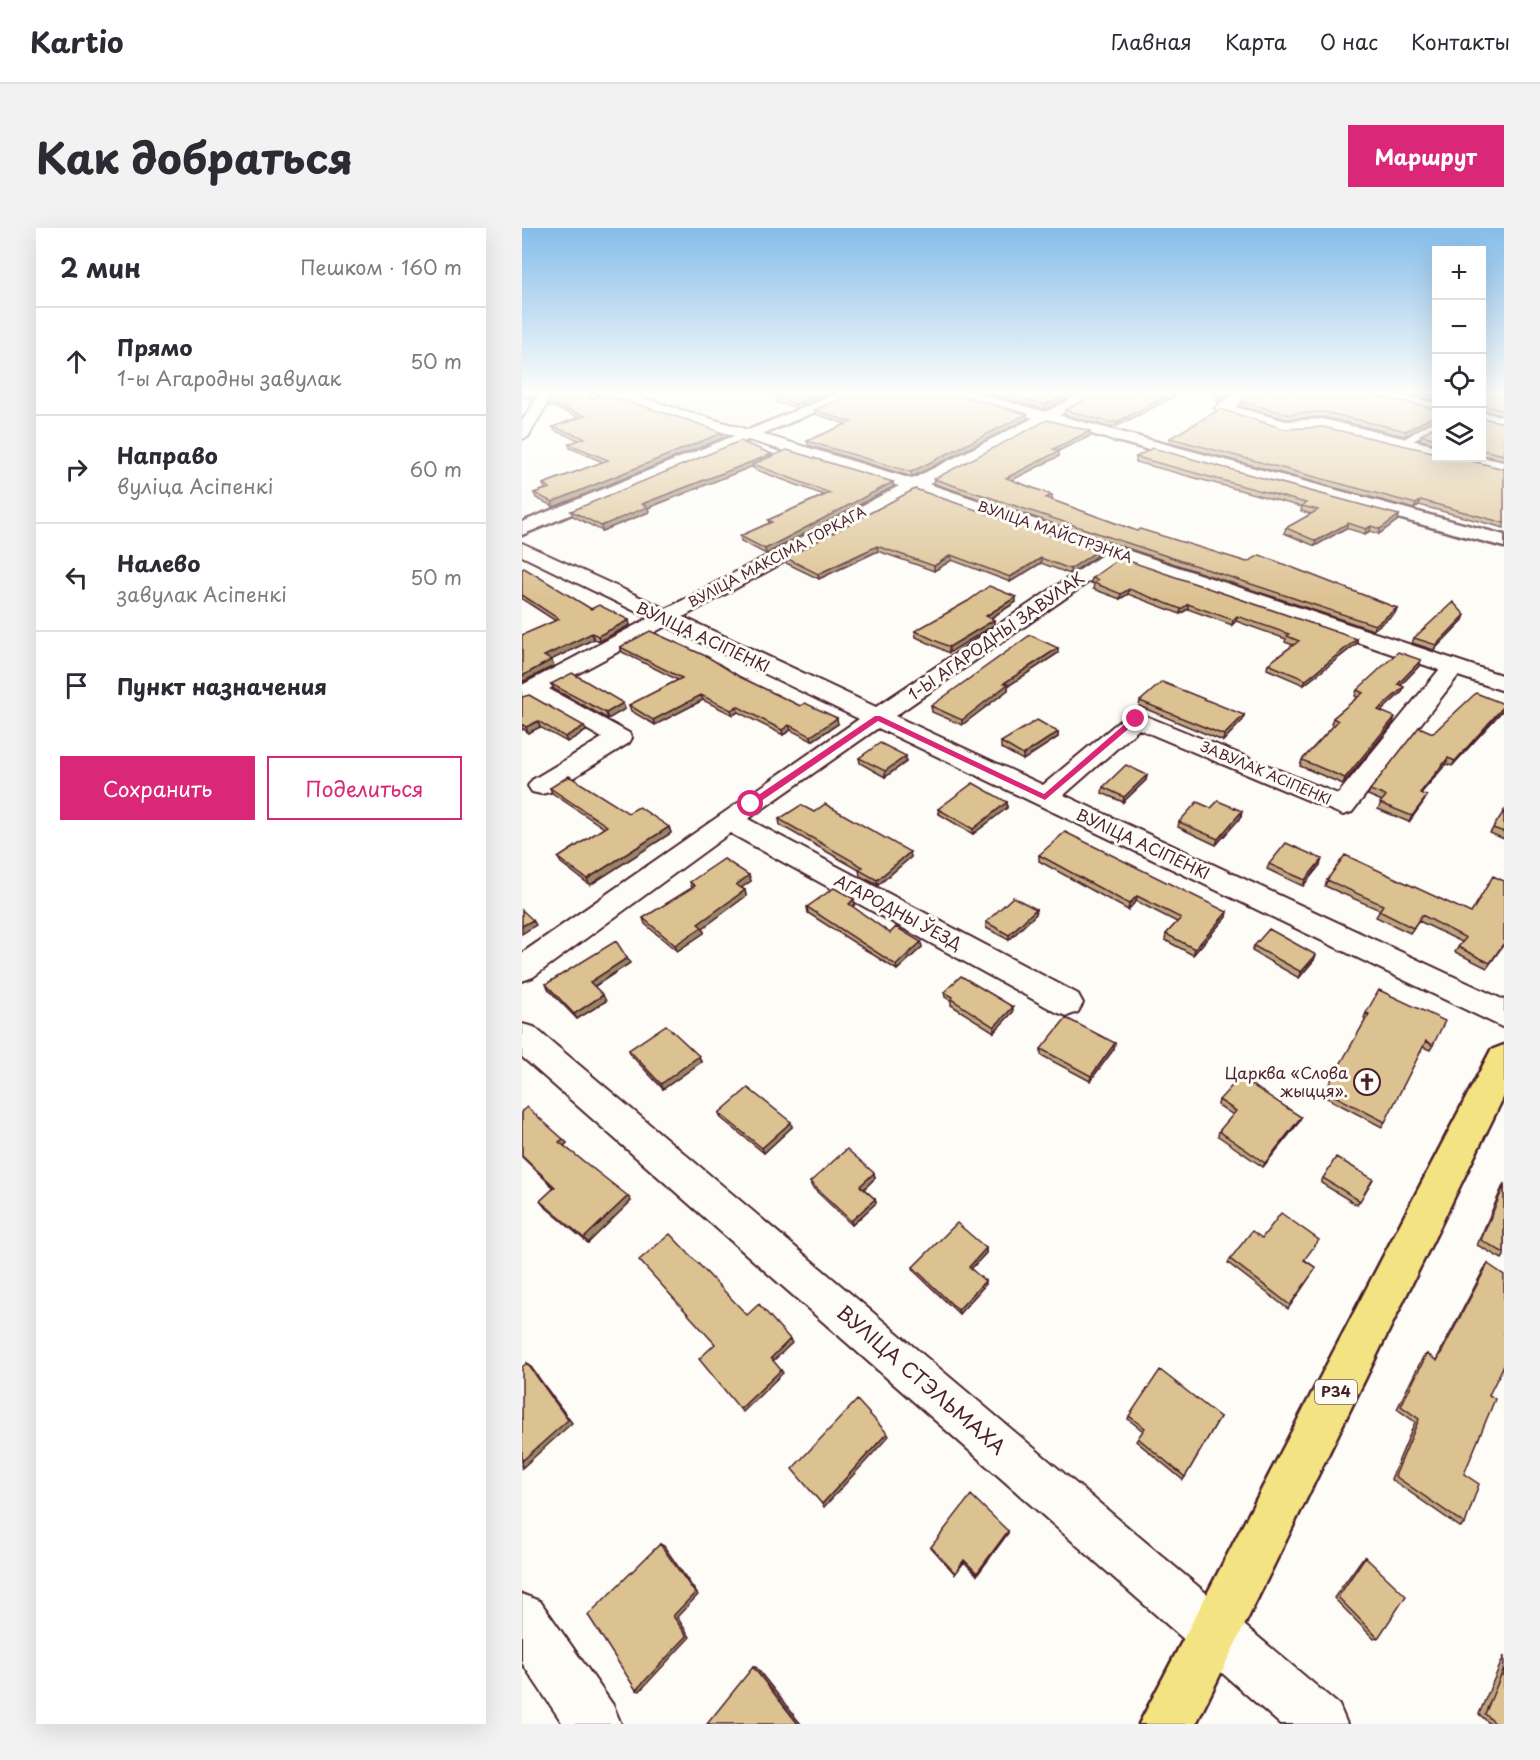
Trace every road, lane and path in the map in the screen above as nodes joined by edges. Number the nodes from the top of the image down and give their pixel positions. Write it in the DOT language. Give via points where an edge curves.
graph roads {
  1 [pos="689,461"];
  2 [pos="836,461"];
  3 [pos="961,461"];
  4 [pos="1213,461"];
  5 [pos="1482,462"];
  6 [pos="1504,467"];
  7 [pos="914,485"];
  8 [pos="522,529"];
  9 [pos="1504,540"];
  10 [pos="522,549"];
  11 [pos="1116,553"];
  12 [pos="662,618"];
  13 [pos="1453,667"];
  14 [pos="1504,684"];
  15 [pos="527,691"];
  16 [pos="878,718"];
  17 [pos="541,786"];
  18 [pos="1045,797"];
  19 [pos="728,820"];
  20 [pos="522,969"];
  21 [pos="1067,1003"];
  22 [pos="1504,1015"];
  23 [pos="522,1037"];
  24 [pos="1504,1060"];
  25 [pos="522,1619"];
  26 [pos="1214,1633"];
  27 [pos="594,1724"];
  28 [pos="1167,1724"];
  29 [pos="1320,1724"];
  1 -- 8 [label="main road"];
  2 -- 7 [label="street, ВУЛІЦА МАЙСТРЭНКА"];
  3 -- 7 [label="street, ВУЛІЦА МАКСІМА ГОРКАГА"];
  4 -- 9 [label="main road"];
  5 -- 6 [label="street"];
  7 -- 11 [label="street, ВУЛІЦА МАЙСТРЭНКА"];
  7 -- 12 [label="street, ВУЛІЦА МАКСІМА ГОРКАГА"];
  10 -- 12 [label="street, ВУЛІЦА АСІПЕНКІ"];
  11 -- 13 [label="street, ВУЛІЦА МАЙСТРЭНКА"];
  11 -- 16 [label="street, 1-Ы АГАРОДНЫ ЗАВУЛАК"];
  12 -- 15 [label="street, ВУЛІЦА МАКСІМА ГОРКАГА"];
  12 -- 16 [label="street, ВУЛІЦА АСІПЕНКІ"];
  13 -- 14 [label="street, ВУЛІЦА МАЙСТРЭНКА"];
  13 -- 18 [label="street, ЗАВУЛАК АСІПЕНКІ" via="1343,806 1136,719"];
  15 -- 17 [label="street" via="620,738"];
  16 -- 18 [label="street, ВУЛІЦА АСІПЕНКІ"];
  16 -- 19 [label="street, 1-Ы АГАРОДНЫ ЗАВУЛАК"];
  18 -- 22 [label="street, ВУЛІЦА АСІПЕНКІ"];
  19 -- 20 [label="street, 1-Ы АГАРОДНЫ ЗАВУЛАК"];
  19 -- 21 [label="street, АГАРОДНЫ ЎЕЗД"];
  23 -- 26 [label="street, ВУЛІЦА СТЭЛЬМАХА"];
  24 -- 26 [label="main road, Р34"];
  25 -- 27 [label="street"];
  26 -- 28 [label="main road, Р34"];
  26 -- 29 [label="street, ВУЛІЦА СТЭЛЬМАХА"];
}
